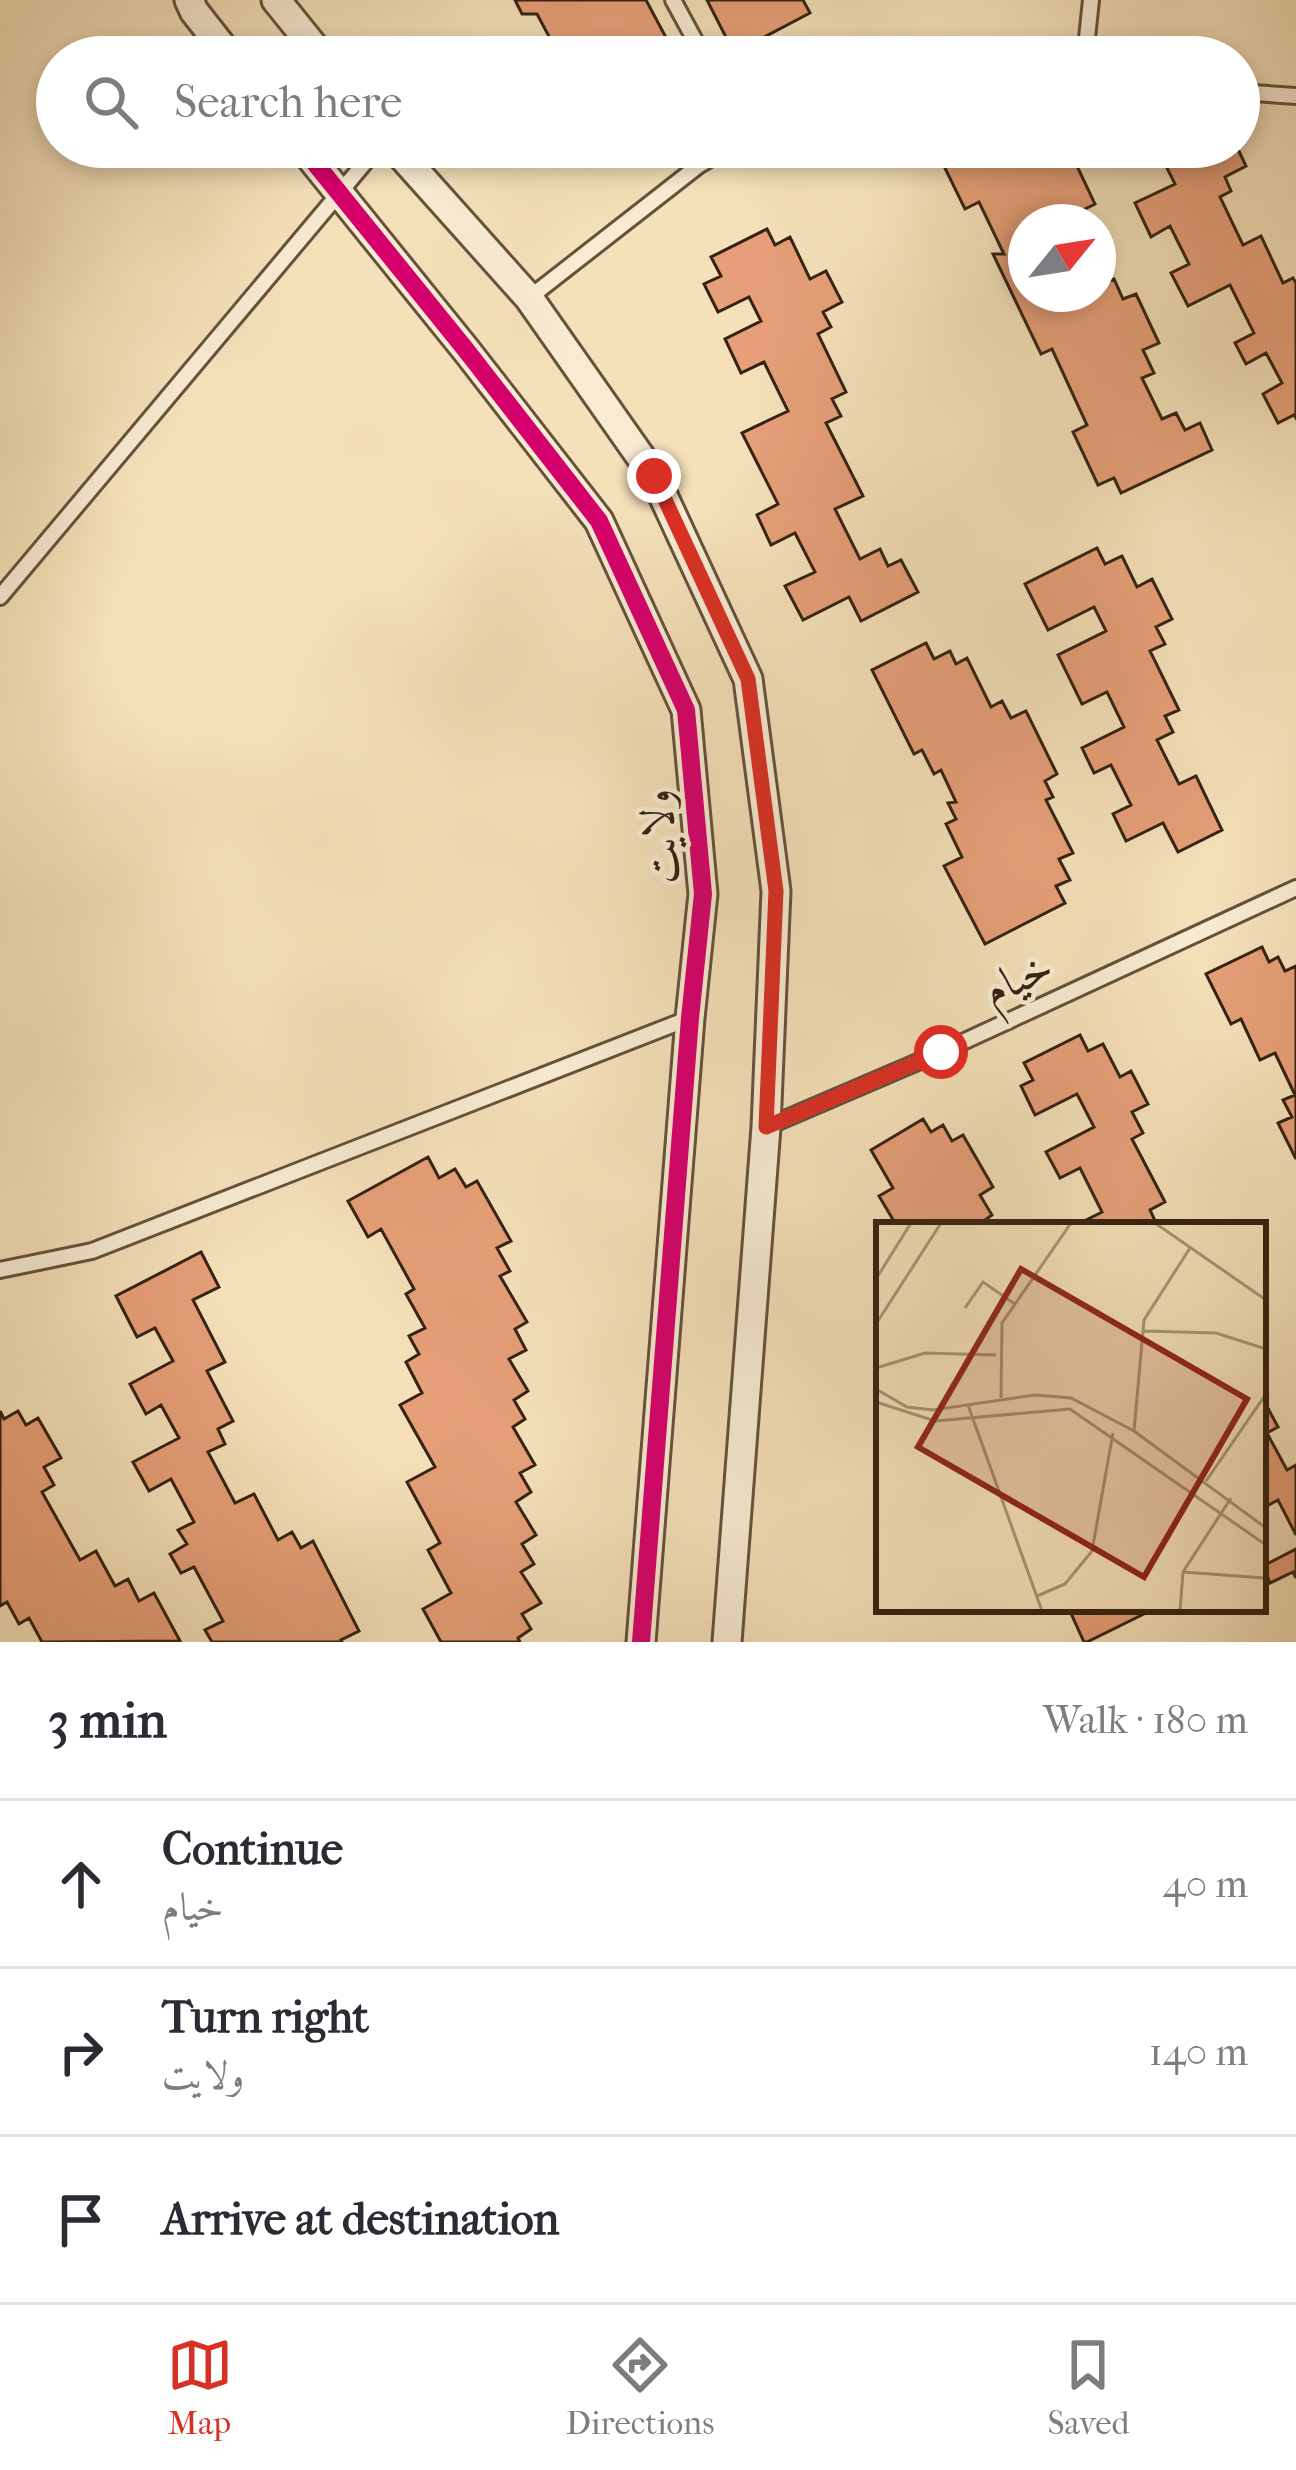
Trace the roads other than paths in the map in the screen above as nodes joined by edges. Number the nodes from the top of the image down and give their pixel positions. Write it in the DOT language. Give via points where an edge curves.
graph roads {
  1 [pos="189,0"];
  2 [pos="277,0"];
  3 [pos="673,0"];
  4 [pos="1090,0"];
  5 [pos="214,36"];
  6 [pos="305,36"];
  7 [pos="693,36"];
  8 [pos="1087,36"];
  9 [pos="1260,93"];
  10 [pos="1296,96"];
  11 [pos="318,168"];
  12 [pos="360,168"];
  13 [pos="413,168"];
  14 [pos="695,168"];
  15 [pos="338,193"];
  16 [pos="529,298"];
  17 [pos="0,597"];
  18 [pos="1296,888"];
  19 [pos="689,1018"];
  20 [pos="766,1127"];
  21 [pos="0,1270"];
  22 [pos="641,1642"];
  23 [pos="727,1642"];
  1 -- 5 [label="street"];
  2 -- 6 [label="street"];
  3 -- 7 [label="lane"];
  4 -- 8 [label="lane"];
  9 -- 10 [label="lane"];
  11 -- 15 [label="street, ولایت"];
  12 -- 15 [label="lane"];
  13 -- 16 [label="street"];
  14 -- 16 [label="lane"];
  15 -- 17 [label="lane"];
  15 -- 19 [label="street, ولایت" via="598,521 686,710 703,894"];
  16 -- 20 [label="street" via="654,476 748,679 776,891"];
  18 -- 20 [label="lane, خیام"];
  19 -- 21 [label="lane" via="92,1251"];
  19 -- 22 [label="street, ولایت"];
  20 -- 23 [label="street"];
}
